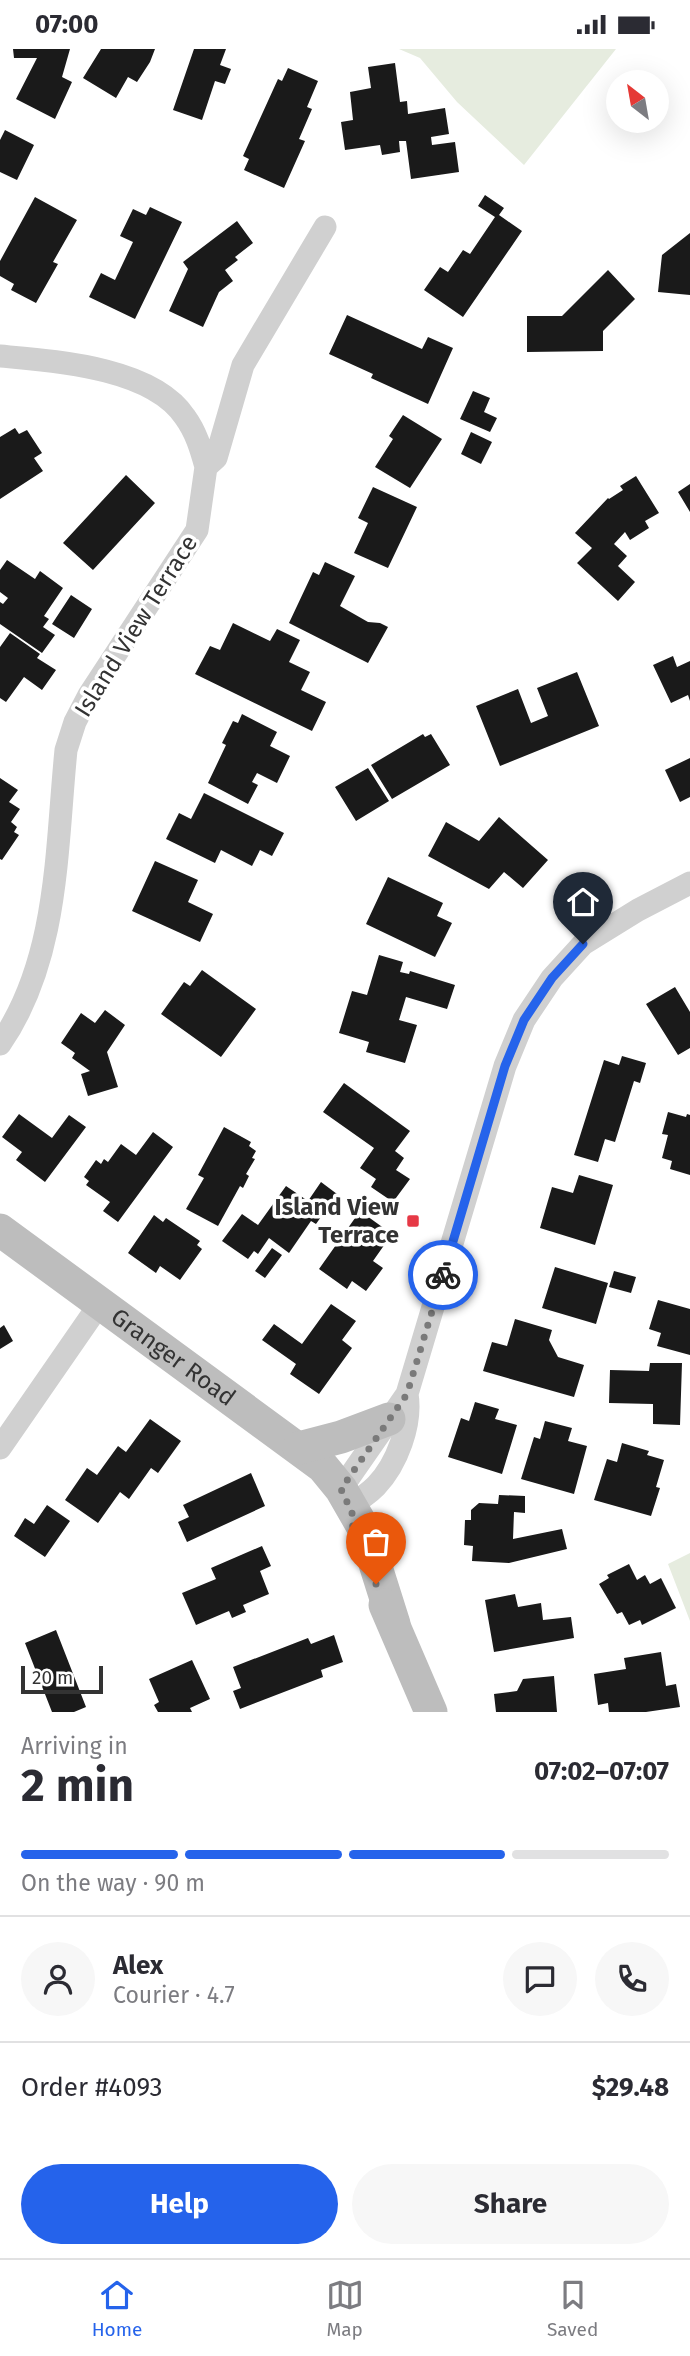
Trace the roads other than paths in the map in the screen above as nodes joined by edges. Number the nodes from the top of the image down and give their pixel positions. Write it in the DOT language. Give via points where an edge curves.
graph roads {
  1 [pos="324,227"];
  2 [pos="0,356"];
  3 [pos="206,467"];
  4 [pos="690,883"];
  5 [pos="0,1044"];
  6 [pos="0,1230"];
  7 [pos="101,1302"];
  8 [pos="398,1406"];
  9 [pos="0,1448"];
  10 [pos="299,1448"];
  11 [pos="347,1503"];
  12 [pos="431,1712"];
  1 -- 3 [label="street, Island View Terrace" via="243,365 216,458"];
  2 -- 3 [label="street" via="99,368 156,390 184,415 198,439"];
  3 -- 5 [label="street, Island View Terrace" via="197,530 75,722 66,750 49,927 21,1010"];
  4 -- 8 [label="street" via="583,944 552,978 524,1020 505,1066"];
  6 -- 7 [label="street, Granger Road"];
  7 -- 9 [label="street"];
  7 -- 10 [label="street, Granger Road"];
  8 -- 10 [label="street" via="341,1437"];
  8 -- 11 [label="street"];
  8 -- 11 [label="street" via="409,1407 395,1456 378,1484"];
  10 -- 11 [label="street, Granger Road" via="323,1467"];
  11 -- 12 [label="street" via="356,1542"];
}
